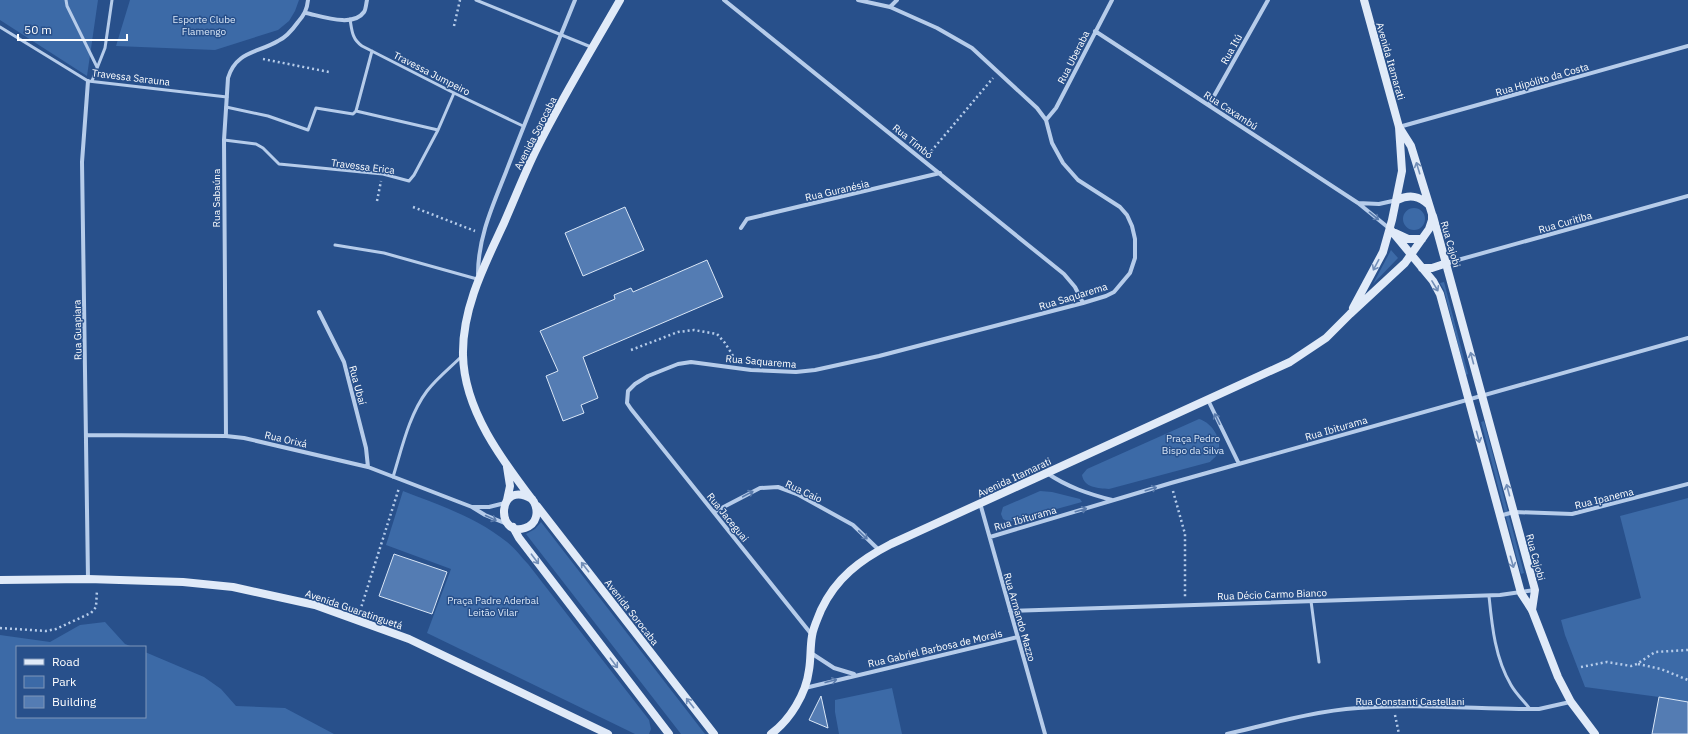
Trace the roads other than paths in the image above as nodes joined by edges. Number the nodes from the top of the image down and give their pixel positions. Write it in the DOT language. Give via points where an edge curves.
graph roads {
  1 [pos="66,0"];
  2 [pos="112,0"];
  3 [pos="308,0"];
  4 [pos="368,0"];
  5 [pos="476,0"];
  6 [pos="575,0"];
  7 [pos="620,0"];
  8 [pos="724,0"];
  9 [pos="858,0"];
  10 [pos="896,0"];
  11 [pos="1112,0"];
  12 [pos="1268,0"];
  13 [pos="1364,0"];
  14 [pos="890,7"];
  15 [pos="306,13"];
  16 [pos="350,19"];
  17 [pos="0,26"];
  18 [pos="1095,31"];
  19 [pos="560,36"];
  20 [pos="1688,46"];
  21 [pos="592,48"];
  22 [pos="372,51"];
  23 [pos="97,68"];
  24 [pos="90,81"];
  25 [pos="454,93"];
  26 [pos="227,97"];
  27 [pos="1208,105"];
  28 [pos="226,107"];
  29 [pos="356,111"];
  30 [pos="1046,120"];
  31 [pos="523,126"];
  32 [pos="1399,127"];
  33 [pos="438,130"];
  34 [pos="224,140"];
  35 [pos="940,173"];
  36 [pos="1688,196"];
  37 [pos="1397,200"];
  38 [pos="1358,203"];
  39 [pos="1429,206"];
  40 [pos="1432,214"];
  41 [pos="741,228"];
  42 [pos="1390,229"];
  43 [pos="1422,239"];
  44 [pos="336,245"];
  45 [pos="1412,255"];
  46 [pos="1447,263"];
  47 [pos="1422,268"];
  48 [pos="478,280"];
  49 [pos="1083,303"];
  50 [pos="319,312"];
  51 [pos="1350,314"];
  52 [pos="1688,338"];
  53 [pos="463,355"];
  54 [pos="1482,395"];
  55 [pos="1468,399"];
  56 [pos="1208,400"];
  57 [pos="630,409"];
  58 [pos="86,436"];
  59 [pos="226,436"];
  60 [pos="505,461"];
  61 [pos="1239,464"];
  62 [pos="368,467"];
  63 [pos="1046,473"];
  64 [pos="393,477"];
  65 [pos="1688,484"];
  66 [pos="533,501"];
  67 [pos="1114,501"];
  68 [pos="506,502"];
  69 [pos="980,504"];
  70 [pos="472,507"];
  71 [pos="714,512"];
  72 [pos="1514,512"];
  73 [pos="1499,516"];
  74 [pos="512,526"];
  75 [pos="990,537"];
  76 [pos="879,550"];
  77 [pos="93,579"];
  78 [pos="0,580"];
  79 [pos="1534,590"];
  80 [pos="1521,593"];
  81 [pos="1489,596"];
  82 [pos="1311,601"];
  83 [pos="1532,610"];
  84 [pos="1010,611"];
  85 [pos="812,635"];
  86 [pos="1018,637"];
  87 [pos="811,653"];
  88 [pos="1319,662"];
  89 [pos="856,675"];
  90 [pos="805,688"];
  91 [pos="1571,702"];
  92 [pos="1530,709"];
  93 [pos="608,734"];
  94 [pos="669,734"];
  95 [pos="714,734"];
  96 [pos="770,734"];
  97 [pos="1045,734"];
  98 [pos="1227,734"];
  99 [pos="1595,734"];
  1 -- 23 [label="lane"];
  2 -- 23 [label="lane" via="104,48"];
  3 -- 15 [label="street"];
  4 -- 16 [label="street" via="363,13 358,18"];
  5 -- 19 [label="lane"];
  6 -- 19 [label="street, Avenida Sorocaba"];
  7 -- 21 [label="main road, Avenida Sorocaba"];
  8 -- 35 [label="street, Rua Timbó"];
  9 -- 14 [label="street, Rua Saquarema"];
  10 -- 14 [label="street"];
  11 -- 18 [label="street, Rua Uberaba"];
  12 -- 27 [label="street, Rua Itú"];
  13 -- 32 [label="main road, Avenida Itamarati"];
  14 -- 30 [label="street, Rua Saquarema" via="937,28 972,48 1037,108"];
  15 -- 16 [label="street" via="335,20"];
  15 -- 26 [label="street, Rua Sabaúna" via="292,30 278,41 238,60 228,78"];
  16 -- 22 [label="lane, Travessa Jumpeiro" via="356,41"];
  17 -- 24 [label="lane, Travessa Sarauna"];
  18 -- 27 [label="street, Rua Caxambú"];
  18 -- 30 [label="street, Rua Uberaba" via="1056,108"];
  19 -- 21 [label="lane"];
  19 -- 31 [label="street, Avenida Sorocaba"];
  20 -- 32 [label="street, Rua Hipólito da Costa"];
  21 -- 48 [label="main road, Avenida Sorocaba" via="536,149"];
  22 -- 25 [label="lane, Travessa Jumpeiro"];
  22 -- 29 [label="lane"];
  23 -- 24 [label="lane"];
  24 -- 26 [label="lane, Travessa Sarauna"];
  24 -- 58 [label="street, Rua Guapiara" via="82,162"];
  25 -- 31 [label="lane, Travessa Jumpeiro"];
  25 -- 33 [label="lane, Travessa Erica"];
  26 -- 28 [label="street, Rua Sabaúna"];
  27 -- 38 [label="street, Rua Caxambú"];
  28 -- 29 [label="lane" via="268,116 308,130 316,108 353,114"];
  28 -- 34 [label="street, Rua Sabaúna"];
  29 -- 33 [label="lane"];
  30 -- 49 [label="street, Rua Saquarema" via="1052,143 1063,163 1078,180 1120,208 1132,226 1135,239 1135,258 1130,273 1123,282 1114,292"];
  31 -- 48 [label="street, Avenida Sorocaba" via="483,234 478,261"];
  32 -- 37 [label="main road, Avenida Itamarati" via="1402,171"];
  39 -- 32 [label="main road, Avenida Itamarati, one-way" via="1410,146"];
  33 -- 34 [label="lane, Travessa Erica" via="409,181 383,174 279,164 256,144"];
  34 -- 59 [label="street, Rua Sabaúna"];
  35 -- 41 [label="street, Rua Guranésia" via="747,219"];
  35 -- 49 [label="street, Rua Timbó" via="1064,274 1075,287"];
  36 -- 46 [label="street, Rua Curitiba"];
  37 -- 38 [label="street" via="1379,204"];
  37 -- 39 [label="main road" via="1408,196 1420,198"];
  37 -- 42 [label="main road"];
  38 -- 42 [label="street, Rua Caxambú, one-way"];
  39 -- 40 [label="main road"];
  40 -- 43 [label="main road" via="1431,225"];
  40 -- 46 [label="main road, Rua Cajobi"];
  42 -- 43 [label="main road" via="1401,237"];
  42 -- 45 [label="main road"];
  42 -- 51 [label="main road, Avenida Itamarati, one-way" via="1383,252"];
  43 -- 45 [label="main road, Avenida Itamarati"];
  44 -- 48 [label="lane" via="384,253"];
  45 -- 47 [label="main road"];
  45 -- 51 [label="main road, Avenida Itamarati"];
  46 -- 47 [label="main road"];
  54 -- 46 [label="main road, Rua Cajobi, one-way"];
  47 -- 55 [label="main road, one-way" via="1440,294"];
  48 -- 53 [label="main road, Avenida Sorocaba" via="467,318"];
  49 -- 57 [label="street, Rua Saquarema" via="815,370 796,372 691,362 678,364 642,380 628,391 627,402"];
  50 -- 62 [label="street, Rua Ubaí" via="344,362 366,448"];
  51 -- 56 [label="main road, Avenida Itamarati" via="1326,338 1308,351"];
  52 -- 54 [label="street, Rua Ibiturama"];
  53 -- 60 [label="main road, Avenida Sorocaba" via="465,373 475,408 484,428"];
  53 -- 64 [label="lane" via="427,391 416,409"];
  54 -- 55 [label="street, Rua Ibiturama"];
  72 -- 54 [label="main road, Rua Cajobi, one-way"];
  55 -- 61 [label="street, Rua Ibiturama"];
  55 -- 73 [label="main road, one-way"];
  61 -- 56 [label="street, one-way"];
  56 -- 63 [label="main road, Avenida Itamarati"];
  57 -- 71 [label="street, Rua Jaceguai"];
  58 -- 59 [label="street, Rua Orixá"];
  58 -- 77 [label="street, Rua Guapiara"];
  59 -- 62 [label="street, Rua Orixá" via="259,441"];
  60 -- 66 [label="main road, Avenida Sorocaba"];
  60 -- 68 [label="main road, Avenida Sorocaba" via="510,486"];
  67 -- 61 [label="street, Rua Ibiturama, one-way"];
  62 -- 64 [label="street, Rua Orixá"];
  63 -- 67 [label="street" via="1071,487"];
  63 -- 69 [label="main road, Avenida Itamarati"];
  64 -- 70 [label="street, Rua Orixá"];
  65 -- 72 [label="street, Rua Ipanema" via="1572,514"];
  66 -- 68 [label="main road" via="524,495 515,495"];
  66 -- 74 [label="main road" via="537,511 533,523 525,528"];
  95 -- 66 [label="main road, Avenida Sorocaba, one-way"];
  75 -- 67 [label="street, Rua Ibiturama, one-way"];
  68 -- 70 [label="street, Rua Orixá" via="489,507"];
  68 -- 74 [label="main road" via="504,518"];
  69 -- 75 [label="street, Rua Armando Mazzo"];
  69 -- 76 [label="main road, Avenida Itamarati"];
  70 -- 74 [label="street, Rua Orixá, one-way"];
  71 -- 76 [label="street, Rua Caio, one-way" via="760,488 778,487 853,525"];
  71 -- 85 [label="street, Rua Jaceguai"];
  72 -- 73 [label="street, Rua Ipanema"];
  72 -- 79 [label="main road, Rua Cajobi"];
  73 -- 80 [label="main road, one-way"];
  74 -- 94 [label="main road, one-way"];
  75 -- 84 [label="street, Rua Armando Mazzo"];
  76 -- 85 [label="main road, Avenida Itamarati" via="847,572 835,586"];
  77 -- 78 [label="main road, Avenida Guaratinguetá"];
  77 -- 93 [label="main road, Avenida Guaratinguetá" via="183,582 233,587 315,605 409,639"];
  79 -- 80 [label="street, Rua Décio Carmo Bianco"];
  79 -- 83 [label="main road, Rua Cajobi"];
  80 -- 81 [label="street, Rua Décio Carmo Bianco"];
  80 -- 83 [label="main road"];
  81 -- 82 [label="street, Rua Décio Carmo Bianco"];
  81 -- 92 [label="lane" via="1494,637 1502,664 1511,686"];
  82 -- 84 [label="street, Rua Décio Carmo Bianco"];
  82 -- 88 [label="lane"];
  83 -- 91 [label="main road" via="1558,677"];
  84 -- 86 [label="street, Rua Armando Mazzo"];
  85 -- 87 [label="main road, Avenida Itamarati"];
  86 -- 89 [label="street, Rua Gabriel Barbosa de Morais"];
  86 -- 97 [label="street, Rua Armando Mazzo"];
  87 -- 89 [label="street, Rua Gabriel Barbosa de Morais" via="834,668"];
  87 -- 90 [label="main road, Avenida Itamarati"];
  90 -- 89 [label="street, Rua Gabriel Barbosa de Morais, one-way"];
  90 -- 96 [label="main road, Avenida Itamarati" via="787,717 777,730"];
  91 -- 92 [label="street, Rua Constanti Castellani"];
  91 -- 99 [label="main road"];
  92 -- 98 [label="street, Rua Constanti Castellani" via="1393,706 1357,708 1324,712"];
}
